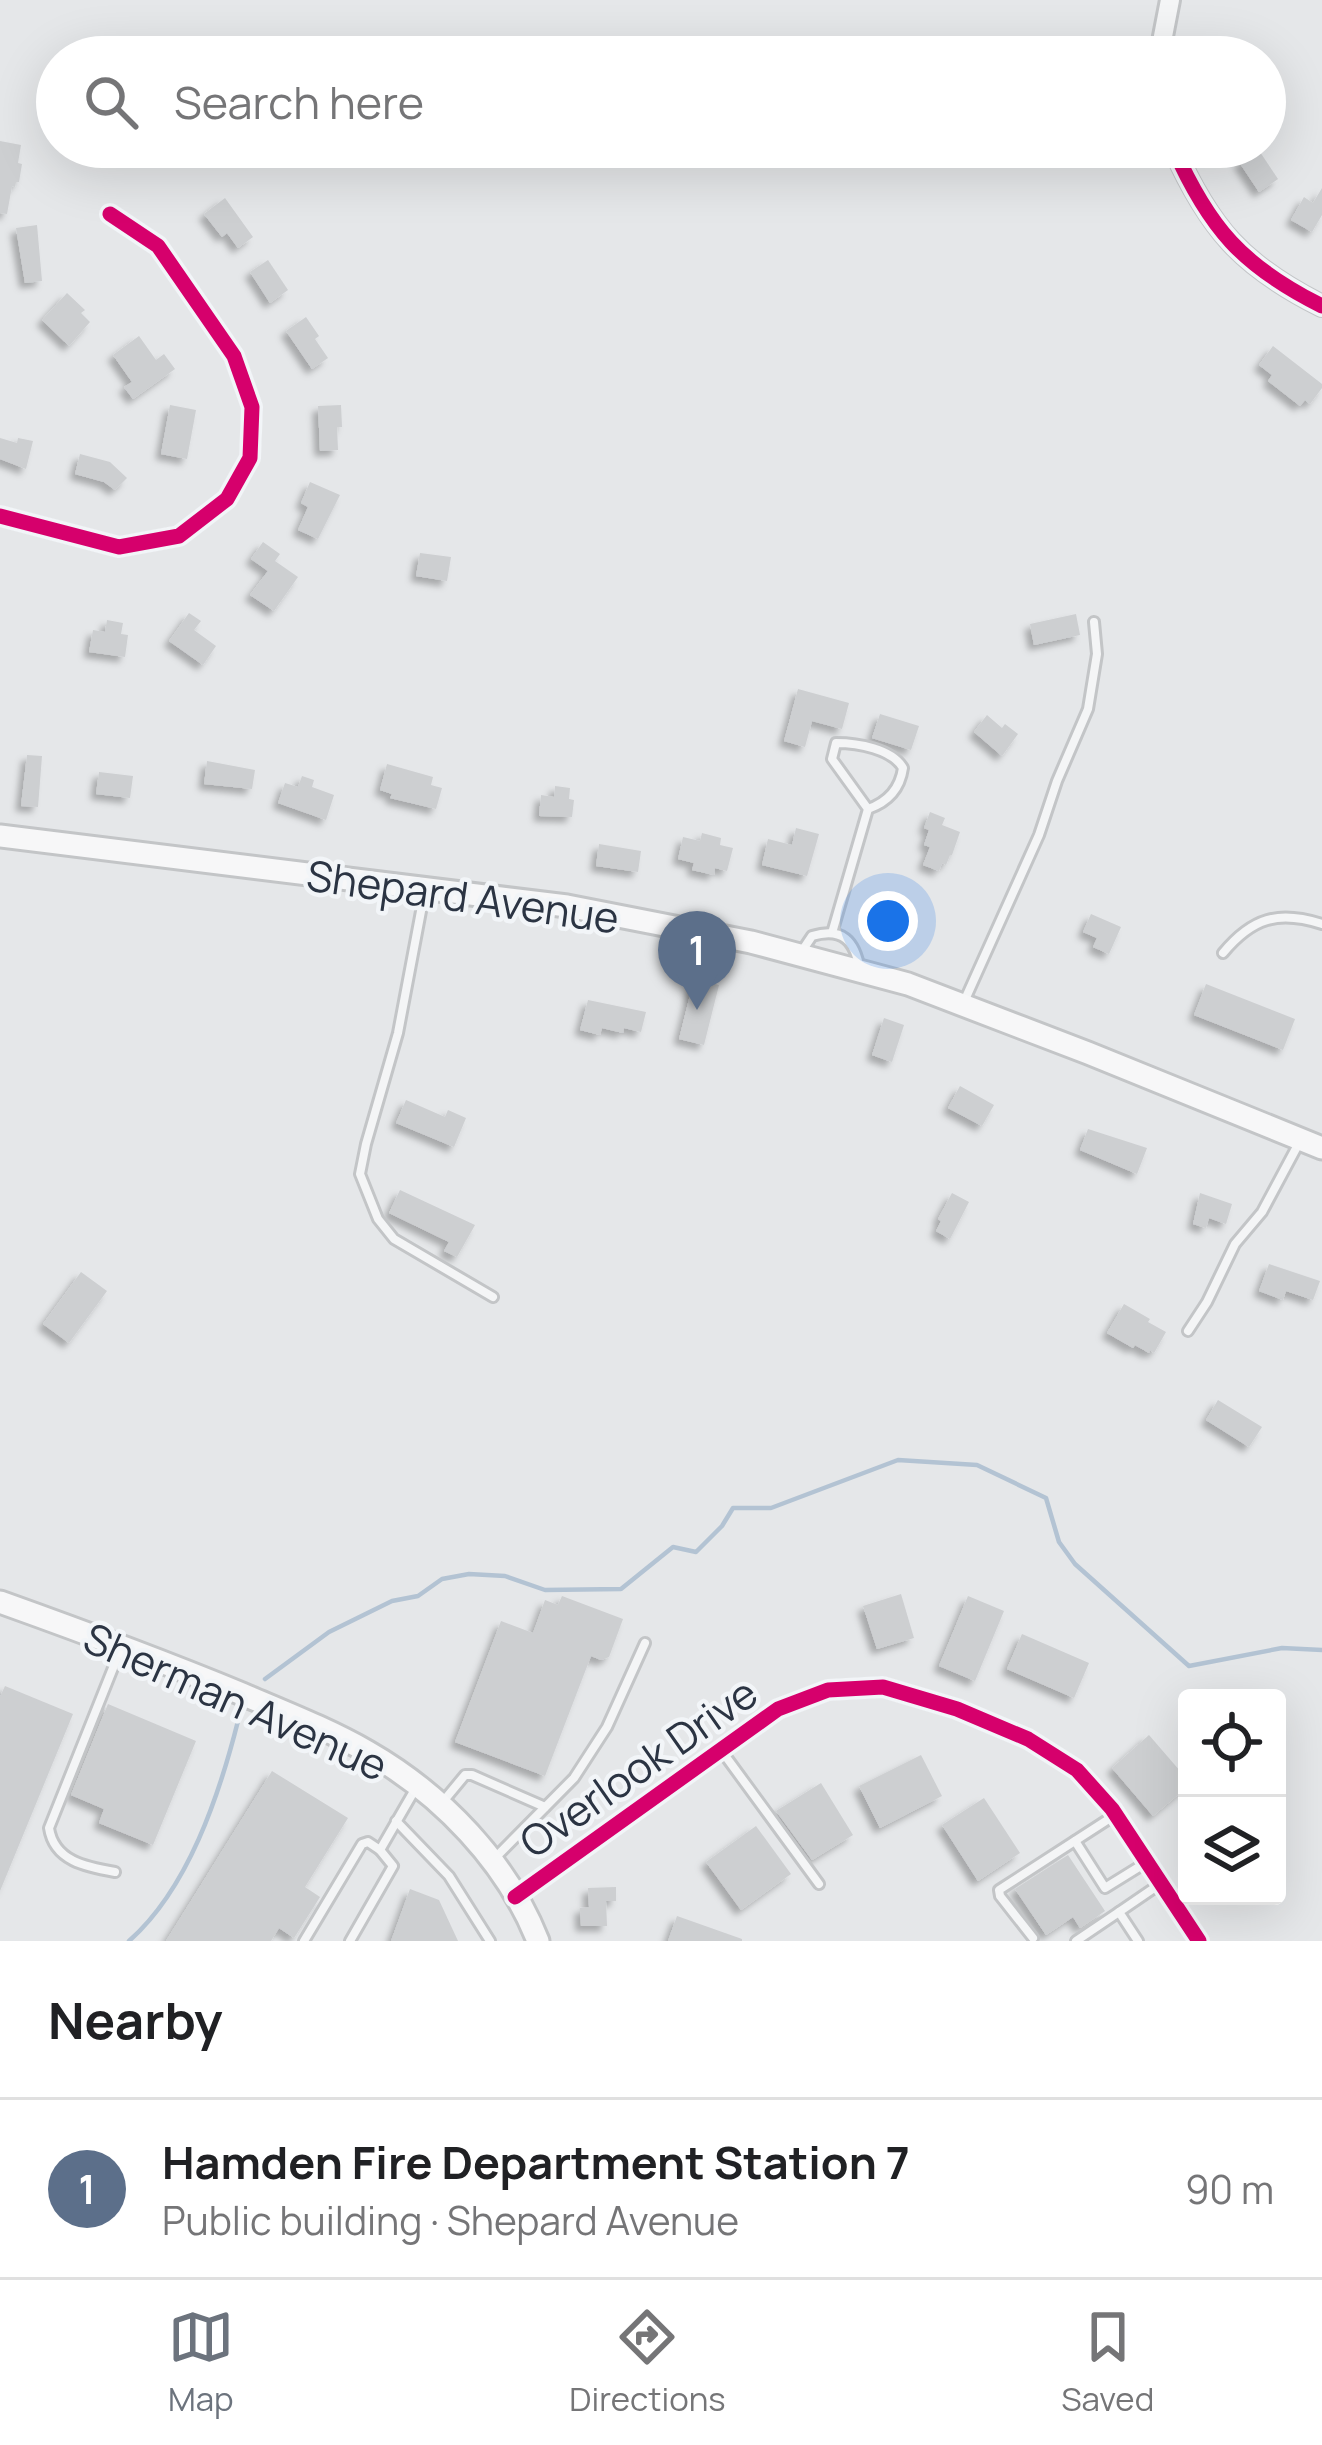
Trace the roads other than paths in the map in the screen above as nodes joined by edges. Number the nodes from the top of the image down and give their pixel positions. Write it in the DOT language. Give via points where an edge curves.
graph roads {
  1 [pos="1170,0"];
  2 [pos="1163,36"];
  3 [pos="1184,168"];
  4 [pos="110,214"];
  5 [pos="1322,306"];
  6 [pos="0,516"];
  7 [pos="1094,622"];
  8 [pos="868,809"];
  9 [pos="0,836"];
  10 [pos="425,889"];
  11 [pos="1322,924"];
  12 [pos="832,933"];
  13 [pos="1223,953"];
  14 [pos="799,955"];
  15 [pos="860,971"];
  16 [pos="962,1005"];
  17 [pos="1312,1144"];
  18 [pos="493,1297"];
  19 [pos="1188,1331"];
  20 [pos="2,1609"];
  21 [pos="644,1642"];
  22 [pos="122,1647"];
  23 [pos="720,1749"];
  24 [pos="418,1785"];
  25 [pos="440,1805"];
  26 [pos="545,1808"];
  27 [pos="1116,1814"];
  28 [pos="396,1821"];
  29 [pos="1075,1841"];
  30 [pos="380,1850"];
  31 [pos="492,1861"];
  32 [pos="1148,1862"];
  33 [pos="115,1872"];
  34 [pos="1161,1883"];
  35 [pos="819,1884"];
  36 [pos="515,1897"];
  37 [pos="1119,1912"];
  38 [pos="1033,1938"];
  39 [pos="304,1941"];
  40 [pos="350,1941"];
  41 [pos="490,1941"];
  42 [pos="538,1941"];
  43 [pos="1076,1941"];
  44 [pos="1138,1941"];
  45 [pos="1199,1941"];
  1 -- 2 [label="street"];
  3 -- 5 [label="street" via="1212,220 1249,262"];
  4 -- 6 [label="street" via="158,246 234,356 252,406 250,458 226,499 179,536 119,547"];
  7 -- 16 [label="lane" via="1088,709"];
  8 -- 8 [label="lane" via="894,792 902,763 836,743 832,759"];
  8 -- 12 [label="lane"];
  9 -- 10 [label="main road, Shepard Avenue"];
  10 -- 14 [label="main road, Shepard Avenue" via="567,906"];
  10 -- 18 [label="lane" via="360,1174 394,1239"];
  11 -- 13 [label="lane" via="1266,919"];
  12 -- 14 [label="lane" via="812,936"];
  12 -- 15 [label="lane" via="854,946"];
  14 -- 15 [label="main road, Shepard Avenue"];
  15 -- 16 [label="main road, Shepard Avenue"];
  16 -- 17 [label="main road, Shepard Avenue"];
  17 -- 19 [label="lane" via="1235,1244"];
  20 -- 22 [label="main road, Sherman Avenue"];
  21 -- 26 [label="lane" via="607,1727"];
  22 -- 24 [label="main road, Sherman Avenue" via="332,1733"];
  22 -- 33 [label="lane" via="50,1828 62,1855"];
  23 -- 27 [label="street, Overlook Drive" via="778,1708 828,1690 883,1687 1028,1739 1077,1770"];
  23 -- 35 [label="lane"];
  23 -- 36 [label="street, Overlook Drive"];
  24 -- 25 [label="main road, Sherman Avenue"];
  24 -- 28 [label="lane"];
  25 -- 26 [label="lane" via="472,1775"];
  25 -- 31 [label="main road, Sherman Avenue"];
  26 -- 31 [label="lane"];
  27 -- 29 [label="lane"];
  27 -- 32 [label="street, Overlook Drive"];
  28 -- 30 [label="lane"];
  28 -- 41 [label="lane" via="449,1876"];
  29 -- 32 [label="lane" via="1105,1888"];
  29 -- 38 [label="lane" via="999,1890"];
  30 -- 39 [label="lane" via="362,1844"];
  30 -- 40 [label="lane" via="393,1866"];
  31 -- 36 [label="main road, Sherman Avenue"];
  32 -- 34 [label="street, Overlook Drive"];
  34 -- 37 [label="lane"];
  34 -- 45 [label="street, Overlook Drive"];
  36 -- 42 [label="main road, Sherman Avenue"];
  37 -- 43 [label="lane"];
  37 -- 44 [label="lane"];
}
